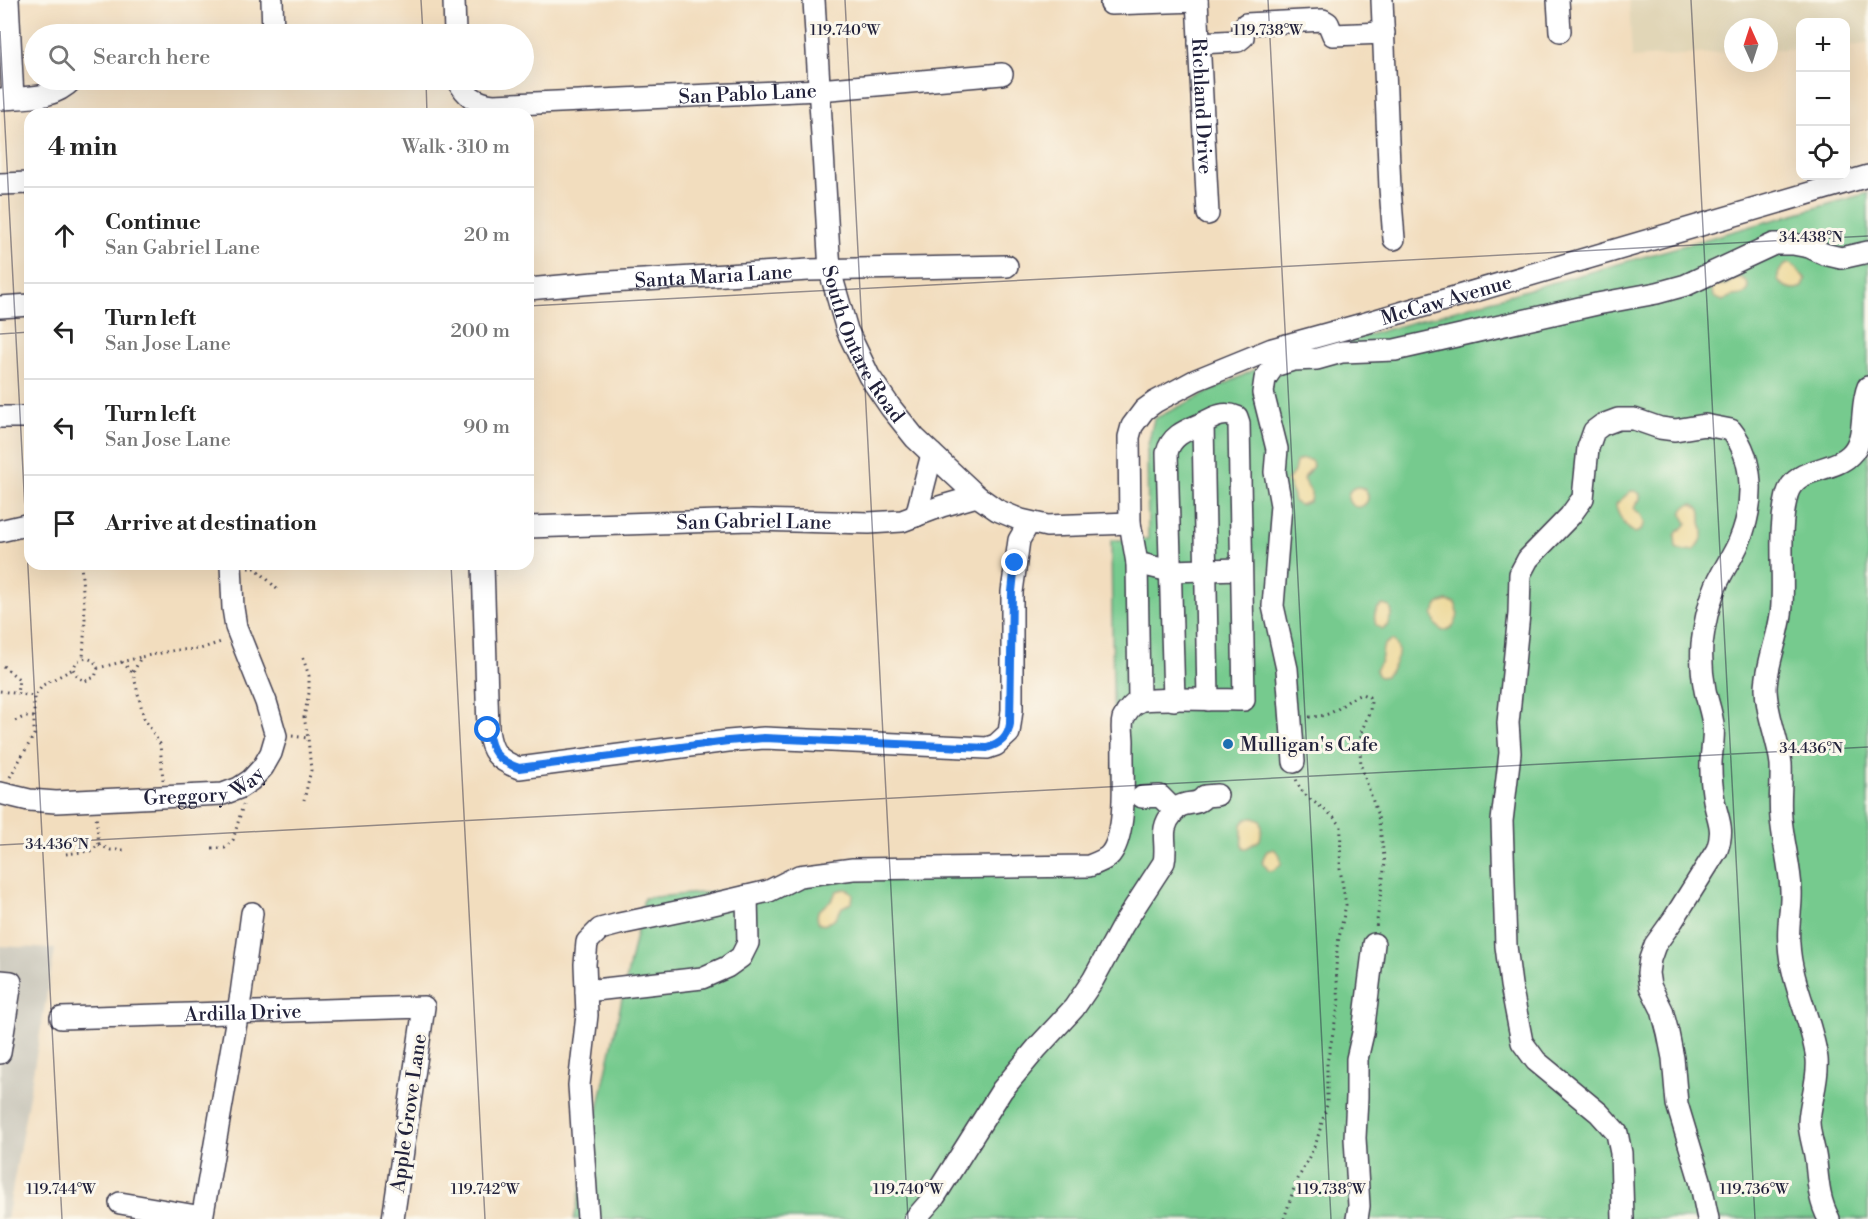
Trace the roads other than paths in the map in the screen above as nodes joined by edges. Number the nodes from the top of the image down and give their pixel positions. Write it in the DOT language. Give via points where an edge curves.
graph roads {
  1 [pos="8,0"];
  2 [pos="272,0"];
  3 [pos="454,0"];
  4 [pos="814,0"];
  5 [pos="1197,0"];
  6 [pos="1382,0"];
  7 [pos="1558,0"];
  8 [pos="1111,4"];
  9 [pos="273,24"];
  10 [pos="455,24"];
  11 [pos="1560,31"];
  12 [pos="1384,33"];
  13 [pos="1199,43"];
  14 [pos="1002,74"];
  15 [pos="59,90"];
  16 [pos="464,90"];
  17 [pos="819,90"];
  18 [pos="7,98"];
  19 [pos="1868,176"];
  20 [pos="24,183"];
  21 [pos="0,184"];
  22 [pos="1208,214"];
  23 [pos="1394,239"];
  24 [pos="1868,252"];
  25 [pos="1007,266"];
  26 [pos="830,271"];
  27 [pos="534,288"];
  28 [pos="24,306"];
  29 [pos="0,308"];
  30 [pos="1868,387"];
  31 [pos="0,417"];
  32 [pos="24,417"];
  33 [pos="1203,423"];
  34 [pos="932,454"];
  35 [pos="977,496"];
  36 [pos="916,516"];
  37 [pos="1029,523"];
  38 [pos="1130,523"];
  39 [pos="24,525"];
  40 [pos="534,527"];
  41 [pos="0,531"];
  42 [pos="1137,563"];
  43 [pos="1241,569"];
  44 [pos="231,570"];
  45 [pos="483,570"];
  46 [pos="1207,570"];
  47 [pos="1170,571"];
  48 [pos="1139,700"];
  49 [pos="1174,700"];
  50 [pos="1208,700"];
  51 [pos="1294,762"];
  52 [pos="1,794"];
  53 [pos="1217,795"];
  54 [pos="1142,796"];
  55 [pos="1174,811"];
  56 [pos="747,896"];
  57 [pos="252,913"];
  58 [pos="1374,944"];
  59 [pos="0,981"];
  60 [pos="586,991"];
  61 [pos="424,1007"];
  62 [pos="237,1013"];
  63 [pos="62,1018"];
  64 [pos="0,1053"];
  65 [pos="120,1203"];
  66 [pos="202,1218"];
  67 [pos="393,1219"];
  68 [pos="588,1219"];
  69 [pos="915,1219"];
  70 [pos="1357,1219"];
  71 [pos="1623,1219"];
  72 [pos="1708,1219"];
  73 [pos="1829,1219"];
  1 -- 18 [label="street"];
  2 -- 9 [label="street"];
  3 -- 10 [label="street"];
  4 -- 17 [label="street, South Ontare Road"];
  5 -- 8 [label="street"];
  5 -- 13 [label="street, Richland Drive"];
  6 -- 12 [label="street"];
  7 -- 11 [label="street"];
  12 -- 13 [label="street" via="1333,35 1323,20 1246,24 1238,41"];
  12 -- 23 [label="street"];
  13 -- 22 [label="street, Richland Drive"];
  14 -- 17 [label="street, San Pablo Lane"];
  15 -- 18 [label="street" via="43,96"];
  16 -- 17 [label="street, San Pablo Lane" via="476,101 493,105"];
  17 -- 26 [label="street, South Ontare Road"];
  19 -- 38 [label="street, McCaw Avenue" via="1272,349 1196,380 1144,410 1132,426"];
  20 -- 21 [label="street"];
  24 -- 51 [label="street" via="1841,258 1809,247 1774,244 1686,285 1657,293 1395,350 1342,352 1274,366 1265,379 1263,393 1277,449 1275,472 1281,505 1273,606 1287,669"];
  25 -- 26 [label="street, Santa Maria Lane"];
  26 -- 27 [label="street, Santa Maria Lane"];
  26 -- 34 [label="street, South Ontare Road" via="847,330 869,376 915,438"];
  28 -- 29 [label="street"];
  30 -- 73 [label="street" via="1855,449 1839,463 1806,474 1788,492 1781,560 1782,612 1767,679 1768,709 1781,765 1781,820 1791,879 1789,944 1817,1060 1809,1123 1817,1188"];
  31 -- 32 [label="street"];
  33 -- 43 [label="street" via="1228,414 1237,417 1239,423"];
  33 -- 46 [label="street"];
  33 -- 47 [label="street" via="1171,440 1167,453"];
  34 -- 35 [label="street, South Ontare Road"];
  34 -- 36 [label="street"];
  35 -- 36 [label="street, San Gabriel Lane"];
  35 -- 37 [label="street, South Ontare Road" via="997,510"];
  36 -- 40 [label="street, San Gabriel Lane" via="869,523 751,520"];
  37 -- 38 [label="street, South Ontare Road"];
  37 -- 45 [label="street" via="1019,540 1012,592 1009,733 987,748 764,738 527,768 510,765 494,753 490,744"];
  38 -- 42 [label="street, McCaw Avenue"];
  39 -- 41 [label="street"];
  42 -- 47 [label="street"];
  42 -- 48 [label="street, McCaw Avenue"];
  43 -- 46 [label="street"];
  43 -- 50 [label="street" via="1244,700"];
  44 -- 52 [label="street, Greggory Way" via="236,627 276,736 271,753 251,780 223,794 56,802"];
  46 -- 47 [label="street"];
  46 -- 50 [label="street"];
  47 -- 49 [label="street"];
  48 -- 49 [label="street"];
  48 -- 56 [label="street" via="1123,720 1123,806 1118,839 1112,854 1099,862 1089,866 853,869 799,876 769,891"];
  49 -- 50 [label="street"];
  53 -- 55 [label="street" via="1205,796"];
  54 -- 55 [label="street" via="1160,796"];
  55 -- 69 [label="street" via="1164,827 1164,862 1093,980 1074,1008 1002,1090 935,1196"];
  56 -- 60 [label="street" via="600,929 587,942"];
  56 -- 60 [label="street" via="748,943 741,957 727,967 702,978"];
  57 -- 62 [label="street"];
  58 -- 70 [label="street" via="1357,1059"];
  59 -- 64 [label="street" via="10,982"];
  60 -- 68 [label="street" via="579,1085"];
  61 -- 62 [label="street, Ardilla Drive"];
  61 -- 67 [label="street, Apple Grove Lane"];
  62 -- 63 [label="street, Ardilla Drive"];
  62 -- 66 [label="street"];
  65 -- 66 [label="street"];
  71 -- 72 [label="street" via="1617,1133 1536,1060 1522,1042 1506,946 1502,821 1510,753 1508,723 1520,573 1528,558 1583,498 1588,448 1594,431 1609,421 1634,419 1675,430 1705,425 1731,430 1743,450 1750,486 1746,523 1714,590 1702,645 1704,689 1713,728 1711,779 1721,839 1654,945 1648,973 1668,1033 1677,1104"];
}
